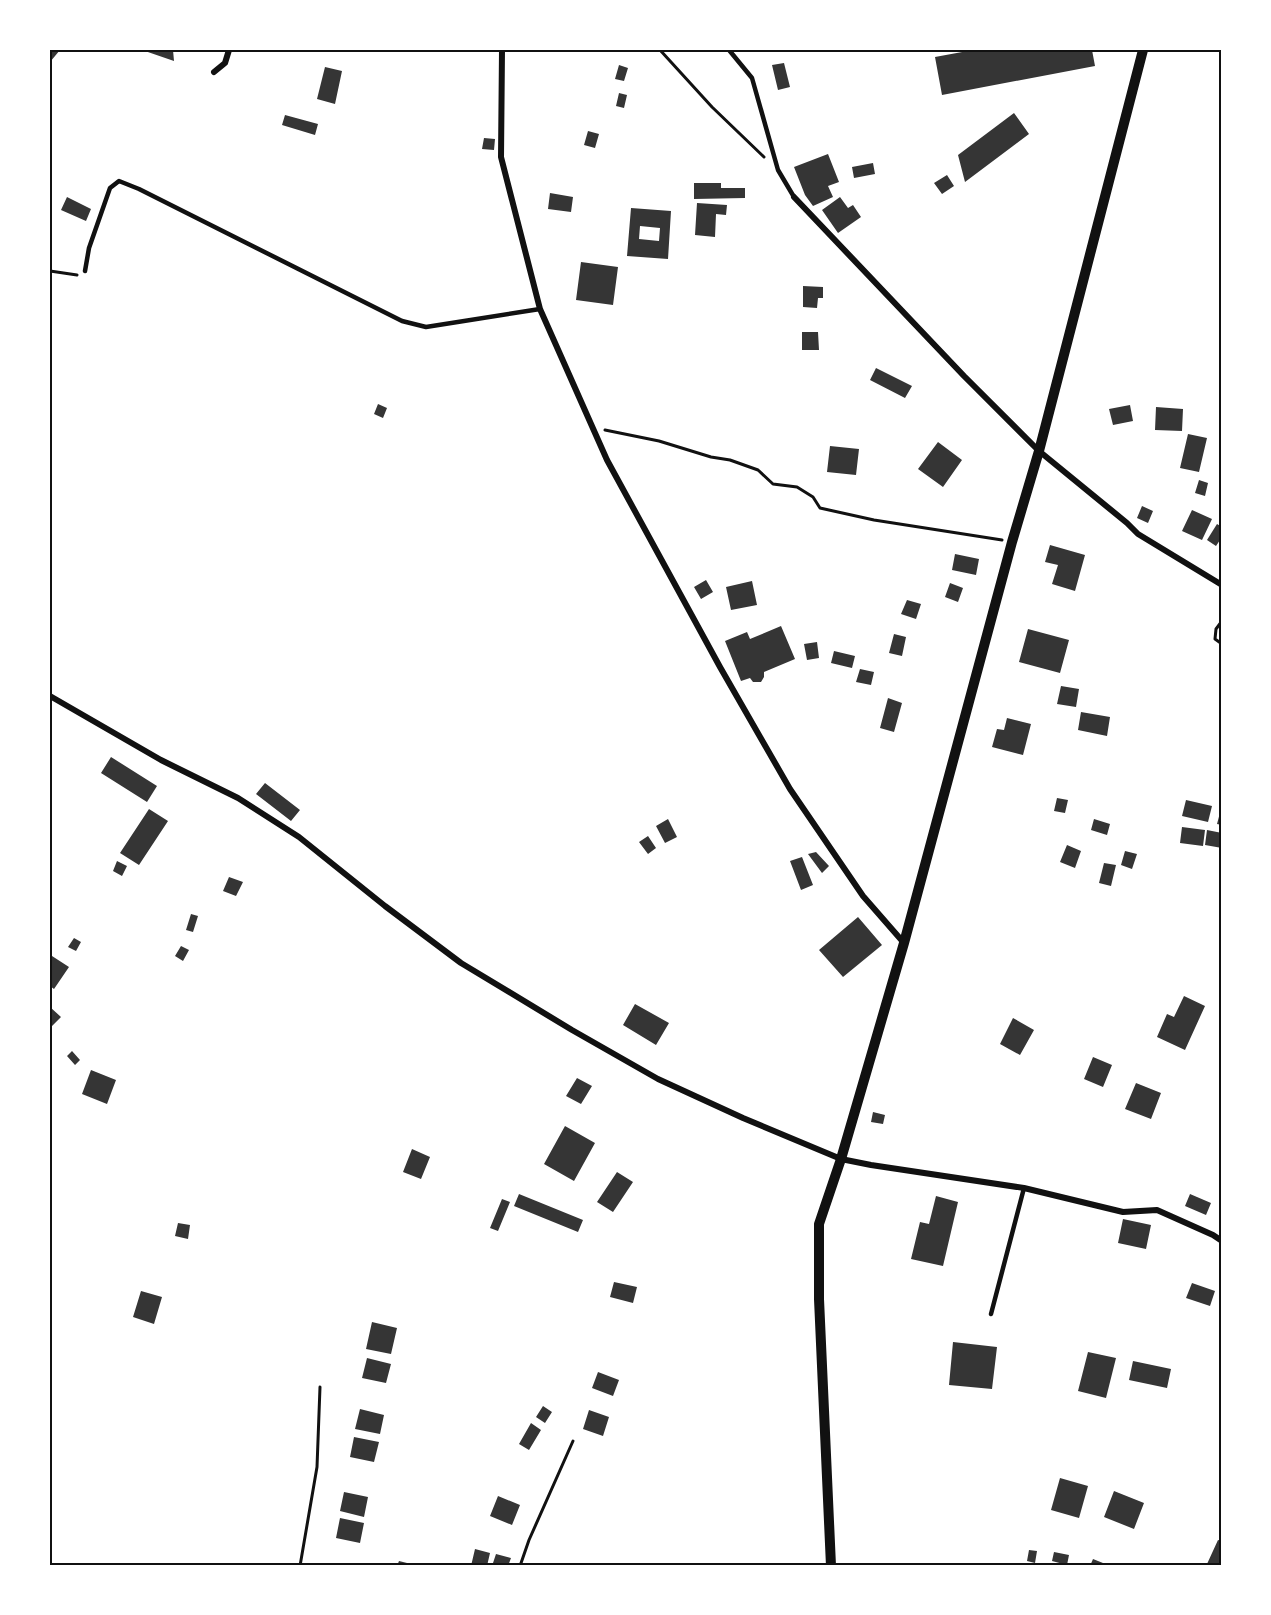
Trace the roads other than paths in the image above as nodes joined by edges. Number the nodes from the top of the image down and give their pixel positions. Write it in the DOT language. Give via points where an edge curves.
graph roads {
  1 [pos="229,50"];
  2 [pos="502,50"];
  3 [pos="729,50"];
  4 [pos="1143,50"];
  5 [pos="214,72"];
  6 [pos="794,197"];
  7 [pos="85,271"];
  8 [pos="540,309"];
  9 [pos="1038,451"];
  10 [pos="1221,585"];
  11 [pos="50,696"];
  12 [pos="904,943"];
  13 [pos="841,1159"];
  14 [pos="1024,1188"];
  15 [pos="1221,1241"];
  16 [pos="991,1314"];
  17 [pos="831,1566"];
  1 -- 5 [label="street" via="225,63"];
  2 -- 8 [label="street" via="501,157"];
  3 -- 6 [label="lane" via="752,78 778,171"];
  4 -- 9 [label="street"];
  6 -- 9 [label="street"];
  7 -- 8 [label="lane" via="110,188 119,181 402,321 426,327"];
  8 -- 12 [label="street" via="607,460 720,668 790,789 863,896"];
  9 -- 10 [label="street" via="1138,534"];
  9 -- 12 [label="street"];
  11 -- 13 [label="street" via="161,760 238,798 299,837 461,963 572,1030 658,1079"];
  12 -- 13 [label="street"];
  13 -- 14 [label="street"];
  13 -- 17 [label="street" via="819,1224"];
  14 -- 15 [label="street" via="1123,1212 1157,1210"];
  14 -- 16 [label="lane"];
}
